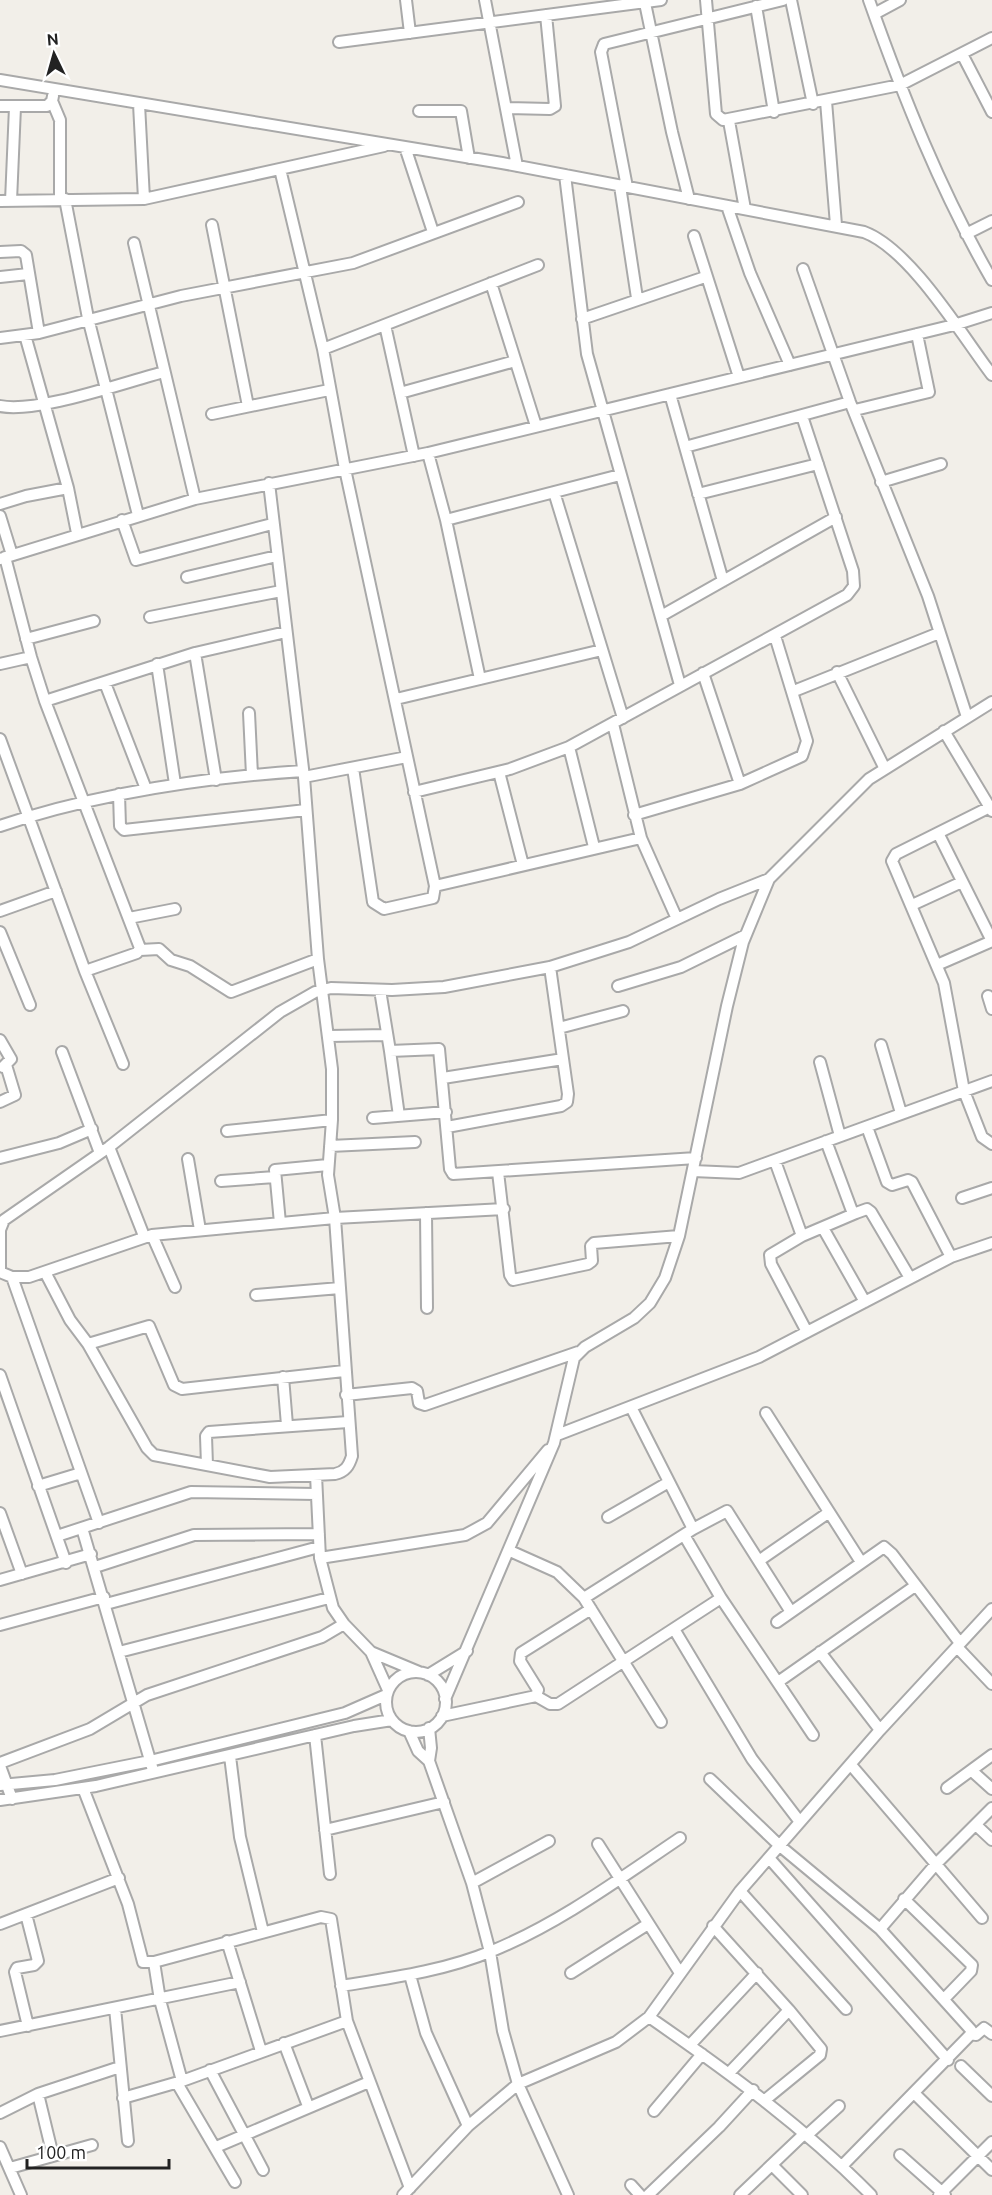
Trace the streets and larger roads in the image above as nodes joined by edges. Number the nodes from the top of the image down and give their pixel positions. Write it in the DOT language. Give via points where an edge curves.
graph roads {
  1 [pos="406,0"];
  2 [pos="485,0"];
  3 [pos="661,0"];
  4 [pos="706,0"];
  5 [pos="783,0"];
  6 [pos="791,0"];
  7 [pos="869,0"];
  8 [pos="900,0"];
  9 [pos="768,2"];
  10 [pos="645,3"];
  11 [pos="756,6"];
  12 [pos="874,14"];
  13 [pos="546,15"];
  14 [pos="708,17"];
  15 [pos="490,24"];
  16 [pos="651,30"];
  17 [pos="410,33"];
  18 [pos="992,38"];
  19 [pos="339,42"];
  20 [pos="962,54"];
  21 [pos="0,80"];
  22 [pos="900,85"];
  23 [pos="54,88"];
  24 [pos="826,101"];
  25 [pos="52,102"];
  26 [pos="139,104"];
  27 [pos="813,104"];
  28 [pos="0,106"];
  29 [pos="15,107"];
  30 [pos="508,108"];
  31 [pos="419,111"];
  32 [pos="774,112"];
  33 [pos="992,112"];
  34 [pos="729,121"];
  35 [pos="391,145"];
  36 [pos="405,147"];
  37 [pos="469,158"];
  38 [pos="517,166"];
  39 [pos="280,169"];
  40 [pos="565,175"];
  41 [pos="623,186"];
  42 [pos="62,199"];
  43 [pos="144,199"];
  44 [pos="689,199"];
  45 [pos="5,201"];
  46 [pos="518,202"];
  47 [pos="727,206"];
  48 [pos="746,209"];
  49 [pos="992,221"];
  50 [pos="212,225"];
  51 [pos="836,225"];
  52 [pos="433,232"];
  53 [pos="966,234"];
  54 [pos="694,236"];
  55 [pos="134,243"];
  56 [pos="0,252"];
  57 [pos="538,265"];
  58 [pos="804,269"];
  59 [pos="28,274"];
  60 [pos="306,274"];
  61 [pos="0,277"];
  62 [pos="705,277"];
  63 [pos="992,280"];
  64 [pos="491,283"];
  65 [pos="225,289"];
  66 [pos="637,298"];
  67 [pos="149,305"];
  68 [pos="992,313"];
  69 [pos="88,318"];
  70 [pos="582,319"];
  71 [pos="385,325"];
  72 [pos="954,325"];
  73 [pos="39,333"];
  74 [pos="917,334"];
  75 [pos="25,335"];
  76 [pos="0,338"];
  77 [pos="322,349"];
  78 [pos="835,354"];
  79 [pos="515,361"];
  80 [pos="790,365"];
  81 [pos="164,372"];
  82 [pos="992,375"];
  83 [pos="739,377"];
  84 [pos="105,387"];
  85 [pos="329,390"];
  86 [pos="400,393"];
  87 [pos="670,394"];
  88 [pos="46,404"];
  89 [pos="0,406"];
  90 [pos="248,406"];
  91 [pos="853,406"];
  92 [pos="602,410"];
  93 [pos="212,414"];
  94 [pos="802,416"];
  95 [pos="536,426"];
  96 [pos="685,447"];
  97 [pos="428,453"];
  98 [pos="414,456"];
  99 [pos="818,464"];
  100 [pos="941,465"];
  101 [pos="345,469"];
  102 [pos="620,475"];
  103 [pos="881,482"];
  104 [pos="269,483"];
  105 [pos="68,488"];
  106 [pos="554,492"];
  107 [pos="698,494"];
  108 [pos="195,499"];
  109 [pos="0,504"];
  110 [pos="138,515"];
  111 [pos="0,516"];
  112 [pos="836,517"];
  113 [pos="446,519"];
  114 [pos="122,520"];
  115 [pos="272,524"];
  116 [pos="77,533"];
  117 [pos="277,556"];
  118 [pos="6,557"];
  119 [pos="187,577"];
  120 [pos="723,581"];
  121 [pos="281,591"];
  122 [pos="661,616"];
  123 [pos="150,617"];
  124 [pos="94,621"];
  125 [pos="286,632"];
  126 [pos="939,633"];
  127 [pos="775,636"];
  128 [pos="26,639"];
  129 [pos="602,650"];
  130 [pos="195,653"];
  131 [pos="30,657"];
  132 [pos="0,664"];
  133 [pos="157,664"];
  134 [pos="837,672"];
  135 [pos="703,673"];
  136 [pos="480,679"];
  137 [pos="105,683"];
  138 [pos="680,685"];
  139 [pos="794,692"];
  140 [pos="396,699"];
  141 [pos="45,701"];
  142 [pos="992,702"];
  143 [pos="249,713"];
  144 [pos="967,717"];
  145 [pos="618,721"];
  146 [pos="945,731"];
  147 [pos="0,739"];
  148 [pos="569,747"];
  149 [pos="407,756"];
  150 [pos="884,767"];
  151 [pos="352,768"];
  152 [pos="500,772"];
  153 [pos="304,774"];
  154 [pos="252,775"];
  155 [pos="216,780"];
  156 [pos="175,784"];
  157 [pos="740,784"];
  158 [pos="146,789"];
  159 [pos="414,792"];
  160 [pos="119,794"];
  161 [pos="82,801"];
  162 [pos="991,809"];
  163 [pos="306,810"];
  164 [pos="29,816"];
  165 [pos="634,816"];
  166 [pos="0,826"];
  167 [pos="938,834"];
  168 [pos="641,838"];
  169 [pos="594,847"];
  170 [pos="523,865"];
  171 [pos="769,879"];
  172 [pos="962,882"];
  173 [pos="435,886"];
  174 [pos="56,891"];
  175 [pos="912,904"];
  176 [pos="175,909"];
  177 [pos="0,911"];
  178 [pos="129,918"];
  179 [pos="677,919"];
  180 [pos="0,932"];
  181 [pos="746,935"];
  182 [pos="992,941"];
  183 [pos="140,950"];
  184 [pos="318,959"];
  185 [pos="938,965"];
  186 [pos="550,967"];
  187 [pos="85,971"];
  188 [pos="618,986"];
  189 [pos="322,990"];
  190 [pos="380,990"];
  191 [pos="988,996"];
  192 [pos="30,1005"];
  193 [pos="992,1009"];
  194 [pos="622,1011"];
  195 [pos="559,1028"];
  196 [pos="387,1035"];
  197 [pos="328,1036"];
  198 [pos="0,1040"];
  199 [pos="881,1045"];
  200 [pos="390,1051"];
  201 [pos="62,1052"];
  202 [pos="563,1059"];
  203 [pos="820,1062"];
  204 [pos="123,1064"];
  205 [pos="3,1067"];
  206 [pos="442,1078"];
  207 [pos="992,1081"];
  208 [pos="964,1091"];
  209 [pos="0,1101"];
  210 [pos="446,1112"];
  211 [pos="901,1113"];
  212 [pos="399,1116"];
  213 [pos="373,1118"];
  214 [pos="332,1120"];
  215 [pos="447,1127"];
  216 [pos="867,1127"];
  217 [pos="92,1129"];
  218 [pos="227,1131"];
  219 [pos="840,1136"];
  220 [pos="826,1141"];
  221 [pos="415,1142"];
  222 [pos="992,1144"];
  223 [pos="330,1146"];
  224 [pos="105,1150"];
  225 [pos="0,1158"];
  226 [pos="696,1158"];
  227 [pos="188,1160"];
  228 [pos="775,1161"];
  229 [pos="328,1166"];
  230 [pos="498,1172"];
  231 [pos="693,1172"];
  232 [pos="275,1177"];
  233 [pos="221,1181"];
  234 [pos="992,1188"];
  235 [pos="963,1198"];
  236 [pos="504,1209"];
  237 [pos="426,1213"];
  238 [pos="856,1214"];
  239 [pos="335,1218"];
  240 [pos="280,1223"];
  241 [pos="823,1228"];
  242 [pos="200,1230"];
  243 [pos="148,1236"];
  244 [pos="680,1236"];
  245 [pos="802,1236"];
  246 [pos="992,1244"];
  247 [pos="951,1257"];
  248 [pos="0,1271"];
  249 [pos="45,1272"];
  250 [pos="12,1277"];
  251 [pos="910,1278"];
  252 [pos="175,1287"];
  253 [pos="340,1288"];
  254 [pos="256,1295"];
  255 [pos="865,1302"];
  256 [pos="427,1308"];
  257 [pos="807,1332"];
  258 [pos="88,1344"];
  259 [pos="578,1352"];
  260 [pos="344,1371"];
  261 [pos="0,1375"];
  262 [pos="283,1377"];
  263 [pos="346,1395"];
  264 [pos="631,1407"];
  265 [pos="766,1413"];
  266 [pos="348,1422"];
  267 [pos="288,1425"];
  268 [pos="555,1439"];
  269 [pos="207,1465"];
  270 [pos="81,1473"];
  271 [pos="316,1476"];
  272 [pos="669,1482"];
  273 [pos="38,1486"];
  274 [pos="316,1494"];
  275 [pos="0,1513"];
  276 [pos="828,1513"];
  277 [pos="608,1517"];
  278 [pos="99,1523"];
  279 [pos="82,1528"];
  280 [pos="688,1532"];
  281 [pos="318,1534"];
  282 [pos="57,1536"];
  283 [pos="510,1551"];
  284 [pos="320,1552"];
  285 [pos="91,1554"];
  286 [pos="760,1560"];
  287 [pos="861,1562"];
  288 [pos="66,1563"];
  289 [pos="95,1567"];
  290 [pos="22,1574"];
  291 [pos="0,1580"];
  292 [pos="915,1586"];
  293 [pos="329,1598"];
  294 [pos="584,1598"];
  295 [pos="721,1598"];
  296 [pos="105,1600"];
  297 [pos="591,1609"];
  298 [pos="791,1612"];
  299 [pos="990,1614"];
  300 [pos="777,1622"];
  301 [pos="344,1624"];
  302 [pos="0,1625"];
  303 [pos="674,1629"];
  304 [pos="958,1645"];
  305 [pos="467,1651"];
  306 [pos="119,1652"];
  307 [pos="371,1652"];
  308 [pos="820,1652"];
  309 [pos="623,1662"];
  310 [pos="424,1673"];
  311 [pos="778,1682"];
  312 [pos="992,1684"];
  313 [pos="387,1693"];
  314 [pos="536,1696"];
  315 [pos="446,1699"];
  316 [pos="133,1701"];
  317 [pos="442,1716"];
  318 [pos="392,1720"];
  319 [pos="661,1722"];
  320 [pos="429,1728"];
  321 [pos="880,1730"];
  322 [pos="409,1731"];
  323 [pos="315,1735"];
  324 [pos="813,1735"];
  325 [pos="992,1755"];
  326 [pos="230,1756"];
  327 [pos="150,1761"];
  328 [pos="429,1761"];
  329 [pos="0,1765"];
  330 [pos="851,1765"];
  331 [pos="972,1771"];
  332 [pos="154,1774"];
  333 [pos="710,1779"];
  334 [pos="4,1785"];
  335 [pos="83,1788"];
  336 [pos="947,1788"];
  337 [pos="992,1789"];
  338 [pos="12,1799"];
  339 [pos="0,1800"];
  340 [pos="444,1802"];
  341 [pos="992,1808"];
  342 [pos="800,1822"];
  343 [pos="976,1825"];
  344 [pos="325,1830"];
  345 [pos="680,1838"];
  346 [pos="992,1840"];
  347 [pos="549,1841"];
  348 [pos="598,1844"];
  349 [pos="780,1846"];
  350 [pos="770,1858"];
  351 [pos="935,1865"];
  352 [pos="330,1874"];
  353 [pos="119,1878"];
  354 [pos="619,1880"];
  355 [pos="472,1883"];
  356 [pos="741,1891"];
  357 [pos="904,1899"];
  358 [pos="26,1914"];
  359 [pos="982,1918"];
  360 [pos="0,1924"];
  361 [pos="648,1924"];
  362 [pos="713,1926"];
  363 [pos="880,1929"];
  364 [pos="263,1932"];
  365 [pos="227,1941"];
  366 [pos="489,1952"];
  367 [pos="154,1962"];
  368 [pos="572,1973"];
  369 [pos="680,1973"];
  370 [pos="757,1973"];
  371 [pos="411,1975"];
  372 [pos="240,1982"];
  373 [pos="340,1986"];
  374 [pos="944,1999"];
  375 [pos="160,2000"];
  376 [pos="115,2008"];
  377 [pos="846,2009"];
  378 [pos="789,2010"];
  379 [pos="649,2017"];
  380 [pos="347,2021"];
  381 [pos="28,2026"];
  382 [pos="0,2031"];
  383 [pos="971,2034"];
  384 [pos="992,2034"];
  385 [pos="284,2043"];
  386 [pos="690,2045"];
  387 [pos="261,2051"];
  388 [pos="702,2054"];
  389 [pos="948,2060"];
  390 [pos="961,2066"];
  391 [pos="120,2067"];
  392 [pos="210,2070"];
  393 [pos="730,2072"];
  394 [pos="180,2082"];
  395 [pos="369,2082"];
  396 [pos="518,2084"];
  397 [pos="753,2090"];
  398 [pos="38,2094"];
  399 [pos="915,2094"];
  400 [pos="991,2094"];
  401 [pos="123,2098"];
  402 [pos="765,2100"];
  403 [pos="308,2106"];
  404 [pos="839,2106"];
  405 [pos="654,2110"];
  406 [pos="0,2113"];
  407 [pos="468,2126"];
  408 [pos="244,2134"];
  409 [pos="805,2135"];
  410 [pos="128,2141"];
  411 [pos="992,2142"];
  412 [pos="92,2145"];
  413 [pos="0,2147"];
  414 [pos="216,2147"];
  415 [pos="900,2155"];
  416 [pos="978,2155"];
  417 [pos="53,2156"];
  418 [pos="772,2165"];
  419 [pos="842,2166"];
  420 [pos="10,2168"];
  421 [pos="263,2170"];
  422 [pos="992,2170"];
  423 [pos="236,2182"];
  424 [pos="631,2185"];
  425 [pos="406,2192"];
  426 [pos="942,2194"];
  427 [pos="21,2195"];
  428 [pos="568,2195"];
  429 [pos="640,2195"];
  430 [pos="648,2195"];
  431 [pos="740,2195"];
  432 [pos="802,2195"];
  433 [pos="871,2195"];
  1 -- 17 [label="street"];
  2 -- 15 [label="street"];
  3 -- 10 [label="street"];
  4 -- 14 [label="street"];
  5 -- 9 [label="street"];
  6 -- 27 [label="street"];
  7 -- 12 [label="street"];
  8 -- 12 [label="street"];
  9 -- 11 [label="street"];
  10 -- 13 [label="street"];
  10 -- 16 [label="street"];
  11 -- 14 [label="street"];
  11 -- 32 [label="street"];
  12 -- 22 [label="street"];
  13 -- 15 [label="street"];
  13 -- 30 [label="street" via="555,106 550,110"];
  14 -- 16 [label="street"];
  14 -- 34 [label="street" via="716,114 720,120"];
  15 -- 17 [label="street"];
  15 -- 30 [label="street"];
  16 -- 41 [label="street" via="606,43 601,52"];
  16 -- 44 [label="street"];
  17 -- 19 [label="street"];
  18 -- 20 [label="street"];
  20 -- 22 [label="street"];
  20 -- 33 [label="street"];
  21 -- 23 [label="street"];
  22 -- 24 [label="street"];
  22 -- 53 [label="street"];
  23 -- 25 [label="street"];
  23 -- 26 [label="street"];
  24 -- 27 [label="street"];
  24 -- 51 [label="street"];
  25 -- 29 [label="street" via="47,106"];
  25 -- 42 [label="street" via="60,120"];
  26 -- 35 [label="street"];
  26 -- 43 [label="street"];
  27 -- 32 [label="street"];
  28 -- 29 [label="street"];
  29 -- 45 [label="street"];
  30 -- 38 [label="street"];
  31 -- 37 [label="street" via="461,111"];
  32 -- 34 [label="street"];
  34 -- 48 [label="street"];
  35 -- 36 [label="street"];
  35 -- 39 [label="street"];
  36 -- 37 [label="street"];
  36 -- 52 [label="street"];
  37 -- 38 [label="street"];
  38 -- 40 [label="street"];
  39 -- 43 [label="street"];
  39 -- 60 [label="street"];
  40 -- 41 [label="street"];
  40 -- 70 [label="street"];
  41 -- 44 [label="street"];
  41 -- 66 [label="street"];
  42 -- 43 [label="street"];
  42 -- 45 [label="street"];
  42 -- 69 [label="street"];
  44 -- 47 [label="street"];
  46 -- 52 [label="street"];
  47 -- 48 [label="street"];
  47 -- 80 [label="street" via="750,273"];
  48 -- 51 [label="street"];
  49 -- 53 [label="street"];
  50 -- 65 [label="street"];
  51 -- 72 [label="street" via="864,232 889,245"];
  52 -- 60 [label="street" via="353,263"];
  53 -- 63 [label="street"];
  54 -- 62 [label="street"];
  55 -- 67 [label="street"];
  56 -- 59 [label="street" via="24,253"];
  57 -- 64 [label="street"];
  58 -- 78 [label="street"];
  59 -- 61 [label="street"];
  59 -- 73 [label="street"];
  60 -- 65 [label="street"];
  60 -- 77 [label="street"];
  62 -- 66 [label="street"];
  62 -- 83 [label="street"];
  64 -- 71 [label="street"];
  64 -- 79 [label="street"];
  65 -- 67 [label="street"];
  65 -- 90 [label="street"];
  66 -- 70 [label="street"];
  67 -- 69 [label="street"];
  67 -- 81 [label="street"];
  68 -- 72 [label="street"];
  69 -- 73 [label="street"];
  69 -- 84 [label="street"];
  70 -- 92 [label="street" via="586,354"];
  71 -- 77 [label="street"];
  71 -- 86 [label="street"];
  72 -- 74 [label="street"];
  72 -- 82 [label="street"];
  73 -- 75 [label="street"];
  74 -- 78 [label="street"];
  74 -- 91 [label="street" via="929,392"];
  75 -- 76 [label="street"];
  75 -- 88 [label="street"];
  77 -- 85 [label="street"];
  78 -- 80 [label="street"];
  78 -- 91 [label="street"];
  79 -- 86 [label="street"];
  79 -- 95 [label="street"];
  80 -- 83 [label="street"];
  81 -- 84 [label="street"];
  81 -- 108 [label="street"];
  83 -- 87 [label="street"];
  84 -- 88 [label="street"];
  84 -- 110 [label="street"];
  85 -- 90 [label="street"];
  85 -- 101 [label="street"];
  86 -- 98 [label="street"];
  87 -- 92 [label="street"];
  87 -- 96 [label="street"];
  88 -- 89 [label="street" via="17,409"];
  88 -- 105 [label="street"];
  90 -- 93 [label="street"];
  91 -- 94 [label="street"];
  91 -- 103 [label="street"];
  92 -- 95 [label="street"];
  92 -- 102 [label="street"];
  94 -- 96 [label="street"];
  94 -- 99 [label="street"];
  95 -- 97 [label="street"];
  96 -- 107 [label="street"];
  97 -- 98 [label="street"];
  97 -- 113 [label="street"];
  98 -- 101 [label="street"];
  99 -- 107 [label="street"];
  99 -- 112 [label="street"];
  100 -- 103 [label="street"];
  101 -- 104 [label="street"];
  101 -- 140 [label="street"];
  102 -- 106 [label="street"];
  102 -- 122 [label="street"];
  103 -- 126 [label="street" via="912,553"];
  104 -- 108 [label="street"];
  104 -- 115 [label="street"];
  105 -- 109 [label="street"];
  105 -- 116 [label="street"];
  106 -- 113 [label="street"];
  106 -- 129 [label="street"];
  107 -- 120 [label="street"];
  108 -- 110 [label="street"];
  110 -- 114 [label="street"];
  111 -- 118 [label="street"];
  112 -- 120 [label="street"];
  112 -- 127 [label="street" via="855,580 852,590"];
  113 -- 136 [label="street"];
  114 -- 115 [label="street" via="136,560"];
  114 -- 116 [label="street"];
  115 -- 117 [label="street"];
  116 -- 118 [label="street"];
  117 -- 119 [label="street"];
  117 -- 121 [label="street"];
  118 -- 128 [label="street"];
  120 -- 122 [label="street"];
  121 -- 123 [label="street"];
  121 -- 125 [label="street"];
  122 -- 138 [label="street"];
  124 -- 128 [label="street"];
  125 -- 130 [label="street"];
  125 -- 153 [label="street"];
  126 -- 134 [label="street"];
  126 -- 144 [label="street"];
  127 -- 135 [label="street"];
  127 -- 139 [label="street"];
  128 -- 131 [label="street"];
  129 -- 136 [label="street"];
  129 -- 145 [label="street"];
  130 -- 133 [label="street"];
  130 -- 155 [label="street"];
  131 -- 132 [label="street"];
  131 -- 141 [label="street"];
  133 -- 137 [label="street"];
  133 -- 156 [label="street"];
  134 -- 139 [label="street"];
  134 -- 150 [label="street"];
  135 -- 138 [label="street"];
  135 -- 157 [label="street"];
  136 -- 140 [label="street"];
  137 -- 141 [label="street"];
  137 -- 158 [label="street"];
  138 -- 145 [label="street"];
  139 -- 157 [label="street" via="807,741 806,752"];
  140 -- 149 [label="street"];
  141 -- 161 [label="street"];
  142 -- 144 [label="street"];
  143 -- 154 [label="street"];
  144 -- 146 [label="street"];
  145 -- 148 [label="street"];
  145 -- 165 [label="street"];
  146 -- 150 [label="street"];
  146 -- 162 [label="street"];
  147 -- 164 [label="street"];
  148 -- 152 [label="street"];
  148 -- 169 [label="street"];
  149 -- 151 [label="street"];
  149 -- 159 [label="street"];
  150 -- 171 [label="street"];
  151 -- 153 [label="street"];
  151 -- 173 [label="street" via="373,902 384,909 430,900 435,896"];
  152 -- 159 [label="street"];
  152 -- 170 [label="street"];
  153 -- 154 [label="street"];
  153 -- 163 [label="street"];
  154 -- 155 [label="street"];
  155 -- 156 [label="street"];
  156 -- 158 [label="street"];
  157 -- 165 [label="street"];
  158 -- 160 [label="street"];
  159 -- 173 [label="street"];
  160 -- 161 [label="street"];
  160 -- 163 [label="street" via="120,826 124,830"];
  161 -- 164 [label="street"];
  161 -- 178 [label="street"];
  162 -- 167 [label="street"];
  163 -- 184 [label="street"];
  164 -- 166 [label="street"];
  164 -- 174 [label="street"];
  165 -- 168 [label="street"];
  167 -- 172 [label="street"];
  167 -- 175 [label="street" via="893,858 892,865"];
  168 -- 169 [label="street"];
  168 -- 179 [label="street"];
  169 -- 170 [label="street"];
  170 -- 173 [label="street"];
  171 -- 179 [label="street"];
  171 -- 181 [label="street"];
  172 -- 175 [label="street"];
  172 -- 182 [label="street"];
  174 -- 177 [label="street"];
  174 -- 187 [label="street"];
  175 -- 185 [label="street"];
  176 -- 178 [label="street"];
  178 -- 183 [label="street"];
  179 -- 186 [label="street" via="629,942"];
  180 -- 192 [label="street"];
  181 -- 188 [label="street" via="681,967"];
  181 -- 226 [label="street" via="727,1006"];
  182 -- 185 [label="street"];
  183 -- 184 [label="street" via="159,948 171,960 190,966 231,993"];
  183 -- 187 [label="street"];
  184 -- 189 [label="street"];
  185 -- 208 [label="street"];
  186 -- 190 [label="street" via="444,987"];
  186 -- 195 [label="street"];
  187 -- 204 [label="street"];
  189 -- 190 [label="street"];
  189 -- 197 [label="street"];
  189 -- 224 [label="street" via="280,1012"];
  190 -- 196 [label="street"];
  191 -- 193 [label="street"];
  194 -- 195 [label="street"];
  195 -- 202 [label="street"];
  196 -- 197 [label="street"];
  196 -- 200 [label="street"];
  197 -- 214 [label="street"];
  198 -- 205 [label="street" via="11,1059"];
  199 -- 211 [label="street"];
  200 -- 206 [label="street" via="439,1049"];
  200 -- 212 [label="street"];
  201 -- 217 [label="street"];
  202 -- 206 [label="street"];
  202 -- 215 [label="street" via="568,1094 565,1104"];
  203 -- 219 [label="street"];
  205 -- 209 [label="street" via="15,1095"];
  206 -- 210 [label="street"];
  207 -- 208 [label="street"];
  208 -- 211 [label="street"];
  208 -- 222 [label="street" via="982,1137"];
  210 -- 212 [label="street"];
  210 -- 215 [label="street"];
  211 -- 216 [label="street"];
  212 -- 213 [label="street"];
  214 -- 218 [label="street"];
  214 -- 223 [label="street"];
  215 -- 230 [label="street" via="451,1172"];
  216 -- 219 [label="street"];
  216 -- 247 [label="street" via="887,1182 912,1182"];
  217 -- 224 [label="street"];
  217 -- 225 [label="street" via="59,1143"];
  219 -- 220 [label="street"];
  220 -- 228 [label="street"];
  220 -- 238 [label="street"];
  221 -- 223 [label="street"];
  223 -- 229 [label="street"];
  224 -- 243 [label="street"];
  224 -- 248 [label="street" via="4,1220 0,1230"];
  226 -- 230 [label="street"];
  226 -- 231 [label="street"];
  227 -- 242 [label="street"];
  228 -- 231 [label="street" via="727,1174"];
  228 -- 245 [label="street"];
  229 -- 232 [label="street" via="276,1169"];
  229 -- 239 [label="street"];
  230 -- 236 [label="street"];
  231 -- 244 [label="street"];
  232 -- 233 [label="street"];
  232 -- 240 [label="street"];
  234 -- 235 [label="street"];
  236 -- 237 [label="street"];
  236 -- 244 [label="street" via="513,1280 588,1264 594,1243"];
  237 -- 239 [label="street"];
  237 -- 256 [label="street"];
  238 -- 241 [label="street"];
  238 -- 251 [label="street" via="867,1209 871,1212"];
  239 -- 240 [label="street"];
  239 -- 253 [label="street"];
  240 -- 242 [label="street"];
  241 -- 245 [label="street"];
  241 -- 255 [label="street"];
  242 -- 243 [label="street"];
  243 -- 249 [label="street"];
  243 -- 252 [label="street"];
  244 -- 259 [label="street" via="665,1278 650,1303 634,1318"];
  245 -- 257 [label="street" via="772,1251 770,1259"];
  246 -- 247 [label="street"];
  247 -- 251 [label="street"];
  248 -- 250 [label="street"];
  249 -- 250 [label="street"];
  249 -- 258 [label="street" via="70,1320"];
  250 -- 270 [label="street"];
  251 -- 255 [label="street"];
  253 -- 254 [label="street"];
  253 -- 260 [label="street"];
  255 -- 257 [label="street"];
  257 -- 264 [label="street" via="759,1357"];
  258 -- 262 [label="street" via="148,1326 178,1389"];
  258 -- 269 [label="street" via="150,1452"];
  259 -- 263 [label="street" via="425,1405 412,1388"];
  259 -- 268 [label="street" via="568,1374"];
  260 -- 262 [label="street"];
  260 -- 263 [label="street"];
  261 -- 273 [label="street"];
  262 -- 267 [label="street"];
  263 -- 266 [label="street"];
  264 -- 268 [label="street"];
  264 -- 272 [label="street"];
  265 -- 276 [label="street"];
  266 -- 267 [label="street"];
  266 -- 271 [label="street" via="350,1464 341,1472"];
  267 -- 269 [label="street" via="209,1432"];
  268 -- 283 [label="street"];
  268 -- 284 [label="street" via="487,1523 465,1536"];
  269 -- 271 [label="street" via="270,1477"];
  270 -- 273 [label="street"];
  270 -- 278 [label="street"];
  271 -- 274 [label="street"];
  272 -- 277 [label="street"];
  272 -- 280 [label="street"];
  273 -- 282 [label="street"];
  274 -- 278 [label="street" via="191,1492"];
  274 -- 281 [label="street"];
  275 -- 290 [label="street"];
  276 -- 286 [label="street"];
  276 -- 287 [label="street"];
  278 -- 279 [label="street"];
  279 -- 282 [label="street"];
  279 -- 285 [label="street"];
  280 -- 286 [label="street" via="727,1511"];
  280 -- 294 [label="street"];
  280 -- 295 [label="street"];
  281 -- 284 [label="street"];
  281 -- 289 [label="street" via="194,1535"];
  282 -- 288 [label="street"];
  283 -- 294 [label="street" via="557,1572"];
  283 -- 305 [label="street"];
  284 -- 293 [label="street"];
  284 -- 296 [label="street"];
  285 -- 288 [label="street"];
  285 -- 289 [label="street"];
  286 -- 298 [label="street"];
  287 -- 292 [label="street" via="886,1548"];
  287 -- 298 [label="street"];
  288 -- 290 [label="street"];
  289 -- 296 [label="street"];
  290 -- 291 [label="street"];
  292 -- 304 [label="street"];
  292 -- 308 [label="street"];
  293 -- 301 [label="street"];
  293 -- 306 [label="street"];
  294 -- 297 [label="street"];
  295 -- 303 [label="street"];
  295 -- 311 [label="street"];
  296 -- 302 [label="street"];
  296 -- 306 [label="street"];
  297 -- 309 [label="street"];
  297 -- 314 [label="street" via="521,1653 520,1661 538,1690"];
  298 -- 300 [label="street"];
  299 -- 304 [label="street"];
  301 -- 307 [label="street"];
  301 -- 316 [label="street" via="322,1637"];
  303 -- 309 [label="street"];
  303 -- 342 [label="street" via="752,1759"];
  304 -- 312 [label="street"];
  304 -- 321 [label="street"];
  305 -- 310 [label="street"];
  305 -- 315 [label="street"];
  306 -- 316 [label="street"];
  307 -- 310 [label="street"];
  307 -- 313 [label="street"];
  308 -- 311 [label="street"];
  308 -- 321 [label="street"];
  309 -- 314 [label="street" via="558,1704"];
  309 -- 319 [label="street"];
  310 -- 313 [label="street" via="400,1676"];
  310 -- 315 [label="street" via="437,1681"];
  311 -- 324 [label="street"];
  313 -- 318 [label="street"];
  313 -- 327 [label="street" via="345,1713"];
  314 -- 317 [label="street"];
  315 -- 317 [label="street"];
  316 -- 327 [label="street"];
  316 -- 329 [label="street" via="90,1729"];
  317 -- 320 [label="street"];
  318 -- 322 [label="street"];
  318 -- 323 [label="street"];
  320 -- 322 [label="street"];
  320 -- 328 [label="street"];
  321 -- 330 [label="street"];
  322 -- 328 [label="street" via="419,1753"];
  323 -- 326 [label="street"];
  323 -- 344 [label="street"];
  325 -- 331 [label="street"];
  326 -- 332 [label="street"];
  326 -- 364 [label="street" via="240,1837"];
  327 -- 332 [label="street"];
  327 -- 334 [label="street"];
  328 -- 340 [label="street"];
  329 -- 334 [label="street"];
  330 -- 342 [label="street"];
  330 -- 351 [label="street"];
  331 -- 336 [label="street"];
  331 -- 337 [label="street"];
  332 -- 335 [label="street"];
  333 -- 349 [label="street"];
  334 -- 338 [label="street"];
  335 -- 338 [label="street"];
  335 -- 353 [label="street"];
  338 -- 339 [label="street"];
  340 -- 344 [label="street"];
  340 -- 355 [label="street"];
  341 -- 343 [label="street"];
  342 -- 349 [label="street"];
  343 -- 346 [label="street"];
  343 -- 351 [label="street"];
  344 -- 352 [label="street"];
  345 -- 354 [label="street"];
  347 -- 355 [label="street"];
  348 -- 354 [label="street"];
  349 -- 350 [label="street"];
  349 -- 363 [label="street"];
  350 -- 356 [label="street"];
  350 -- 389 [label="street"];
  351 -- 357 [label="street"];
  351 -- 359 [label="street"];
  353 -- 358 [label="street"];
  353 -- 367 [label="street" via="141,1960"];
  354 -- 361 [label="street"];
  354 -- 366 [label="street" via="547,1925"];
  355 -- 366 [label="street"];
  356 -- 362 [label="street"];
  356 -- 377 [label="street"];
  357 -- 363 [label="street"];
  357 -- 374 [label="street" via="972,1965 971,1971"];
  358 -- 360 [label="street"];
  358 -- 381 [label="street" via="38,1961 15,1972"];
  361 -- 368 [label="street"];
  361 -- 369 [label="street"];
  362 -- 369 [label="street"];
  362 -- 370 [label="street"];
  363 -- 374 [label="street"];
  364 -- 365 [label="street"];
  364 -- 373 [label="street" via="321,1917 331,1919"];
  365 -- 367 [label="street"];
  365 -- 372 [label="street"];
  366 -- 371 [label="street"];
  366 -- 396 [label="street" via="503,2031"];
  367 -- 375 [label="street"];
  369 -- 379 [label="street"];
  370 -- 378 [label="street"];
  370 -- 386 [label="street"];
  371 -- 373 [label="street"];
  371 -- 407 [label="street" via="430,2044"];
  372 -- 375 [label="street"];
  372 -- 387 [label="street"];
  373 -- 380 [label="street"];
  374 -- 383 [label="street"];
  375 -- 376 [label="street"];
  375 -- 394 [label="street"];
  376 -- 381 [label="street"];
  376 -- 391 [label="street"];
  378 -- 393 [label="street"];
  378 -- 402 [label="street" via="821,2052"];
  379 -- 386 [label="street"];
  379 -- 396 [label="street" via="616,2042"];
  380 -- 385 [label="street"];
  380 -- 395 [label="street"];
  381 -- 382 [label="street"];
  383 -- 384 [label="street" via="976,2035 984,2028"];
  383 -- 389 [label="street"];
  385 -- 387 [label="street"];
  385 -- 403 [label="street"];
  386 -- 388 [label="street"];
  387 -- 392 [label="street"];
  388 -- 393 [label="street"];
  388 -- 405 [label="street"];
  389 -- 399 [label="street"];
  390 -- 400 [label="street"];
  391 -- 398 [label="street"];
  391 -- 401 [label="street"];
  392 -- 394 [label="street"];
  392 -- 408 [label="street"];
  393 -- 397 [label="street"];
  394 -- 401 [label="street"];
  394 -- 414 [label="street"];
  395 -- 403 [label="street"];
  395 -- 425 [label="street"];
  396 -- 407 [label="street"];
  396 -- 428 [label="street"];
  397 -- 402 [label="street"];
  397 -- 430 [label="street"];
  398 -- 406 [label="street"];
  398 -- 417 [label="street"];
  399 -- 416 [label="street"];
  399 -- 419 [label="street"];
  401 -- 410 [label="street"];
  402 -- 409 [label="street"];
  403 -- 408 [label="street"];
  404 -- 409 [label="street"];
  407 -- 425 [label="street"];
  408 -- 414 [label="street"];
  408 -- 421 [label="street"];
  409 -- 418 [label="street"];
  409 -- 419 [label="street"];
  411 -- 416 [label="street"];
  412 -- 417 [label="street"];
  413 -- 420 [label="street"];
  414 -- 423 [label="street"];
  415 -- 426 [label="street"];
  416 -- 422 [label="street"];
  416 -- 426 [label="street"];
  417 -- 420 [label="street"];
  418 -- 431 [label="street"];
  418 -- 432 [label="street"];
  419 -- 433 [label="street"];
  420 -- 427 [label="street"];
  424 -- 429 [label="street"];
}
